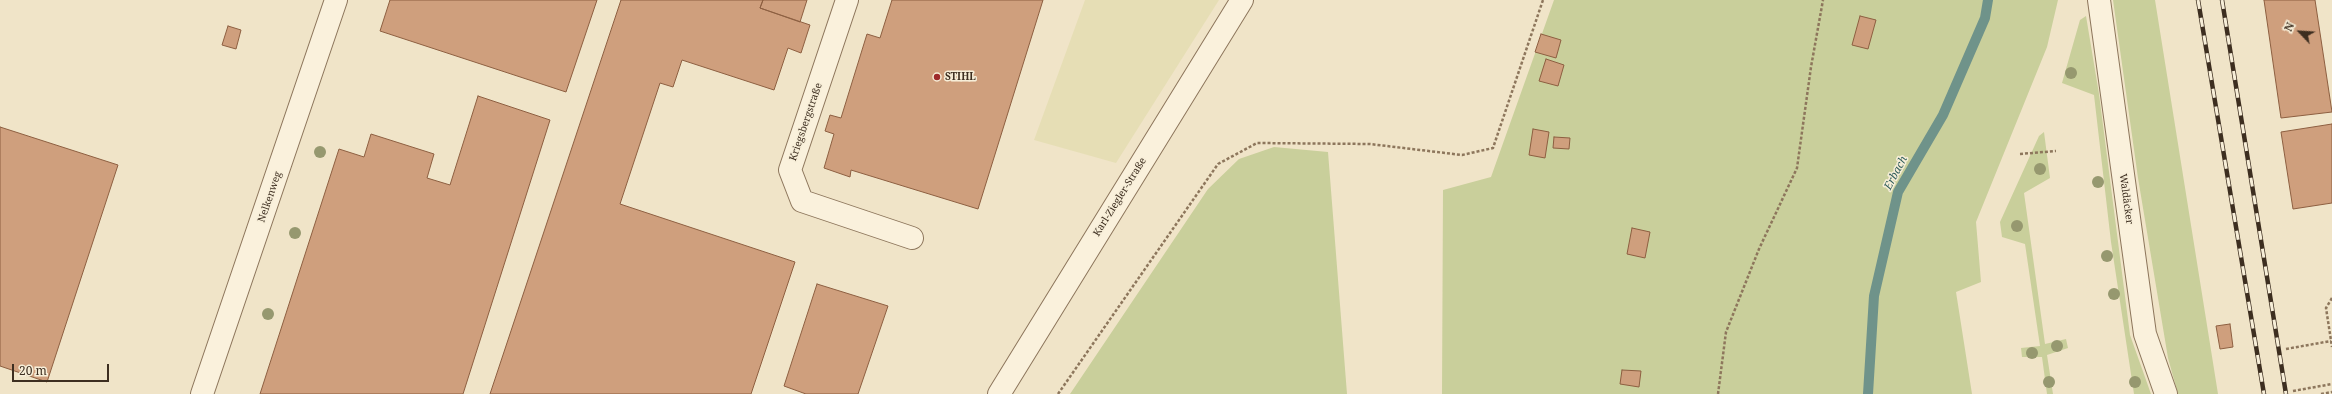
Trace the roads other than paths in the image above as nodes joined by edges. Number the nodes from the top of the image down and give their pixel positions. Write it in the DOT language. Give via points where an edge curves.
graph roads {
  1 [pos="336,0"];
  2 [pos="847,0"];
  3 [pos="1242,0"];
  4 [pos="2099,0"];
  5 [pos="912,238"];
  6 [pos="202,394"];
  7 [pos="999,394"];
  8 [pos="2166,394"];
  1 -- 6 [label="street, Nelkenweg"];
  2 -- 5 [label="street, Kriegsbergstraße" via="790,170 802,201"];
  3 -- 7 [label="street, Karl-Ziegler-Straße"];
  4 -- 8 [label="street, Waldäcker" via="2145,334"];
}
